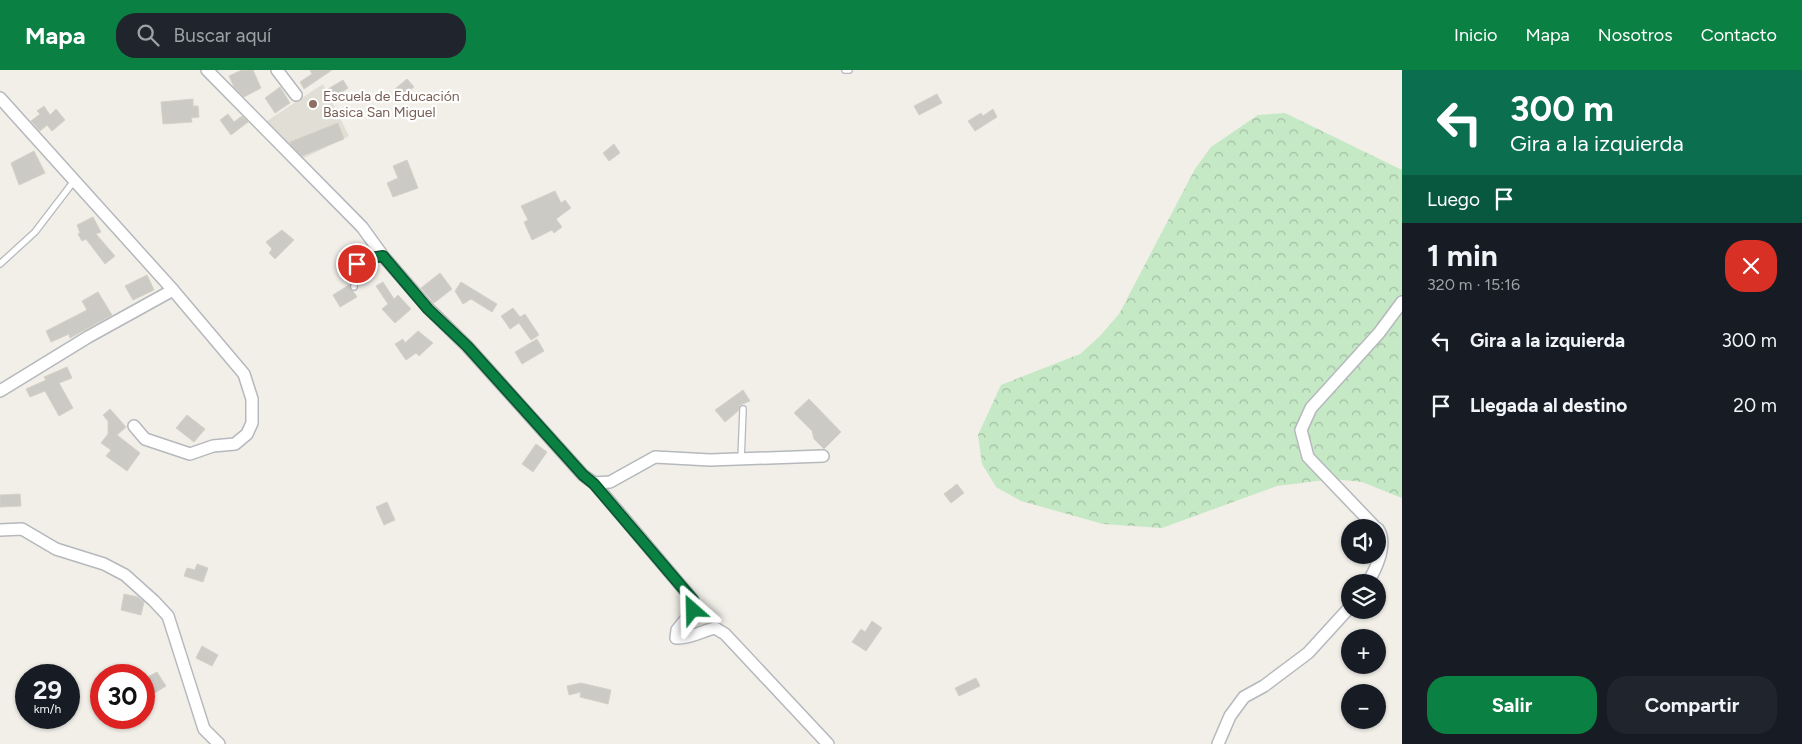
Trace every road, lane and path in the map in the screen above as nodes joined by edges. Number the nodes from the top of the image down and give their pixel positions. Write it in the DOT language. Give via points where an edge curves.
graph roads {
  1 [pos="207,70"];
  2 [pos="845,70"];
  3 [pos="849,70"];
  4 [pos="280,71"];
  5 [pos="296,95"];
  6 [pos="0,98"];
  7 [pos="74,180"];
  8 [pos="383,256"];
  9 [pos="0,264"];
  10 [pos="354,287"];
  11 [pos="173,290"];
  12 [pos="1402,302"];
  13 [pos="0,390"];
  14 [pos="743,409"];
  15 [pos="134,426"];
  16 [pos="823,456"];
  17 [pos="741,460"];
  18 [pos="594,484"];
  19 [pos="1368,519"];
  20 [pos="0,530"];
  21 [pos="1341,617"];
  22 [pos="219,744"];
  23 [pos="828,744"];
  24 [pos="1218,744"];
  1 -- 8 [label="street" via="362,227"];
  2 -- 3 [label="lane"];
  4 -- 5 [label="street"];
  6 -- 7 [label="street"];
  7 -- 9 [label="lane" via="34,232"];
  7 -- 11 [label="street"];
  8 -- 10 [label="lane" via="359,260 354,272"];
  8 -- 18 [label="street" via="428,309 467,346"];
  11 -- 13 [label="street"];
  11 -- 15 [label="street" via="244,374 252,399 252,423 247,434 235,444 214,446 190,454 145,439"];
  12 -- 19 [label="street" via="1379,333 1310,408 1301,430 1308,457"];
  14 -- 17 [label="lane"];
  16 -- 17 [label="street"];
  17 -- 18 [label="street" via="655,457 610,482"];
  18 -- 23 [label="street" via="693,600 693,610 677,630 676,638 715,628 726,634"];
  20 -- 22 [label="street" via="22,529 56,549 104,564 125,575 154,601 168,616 204,729"];
  21 -- 24 [label="street" via="1308,653 1244,697 1230,716"];
}
